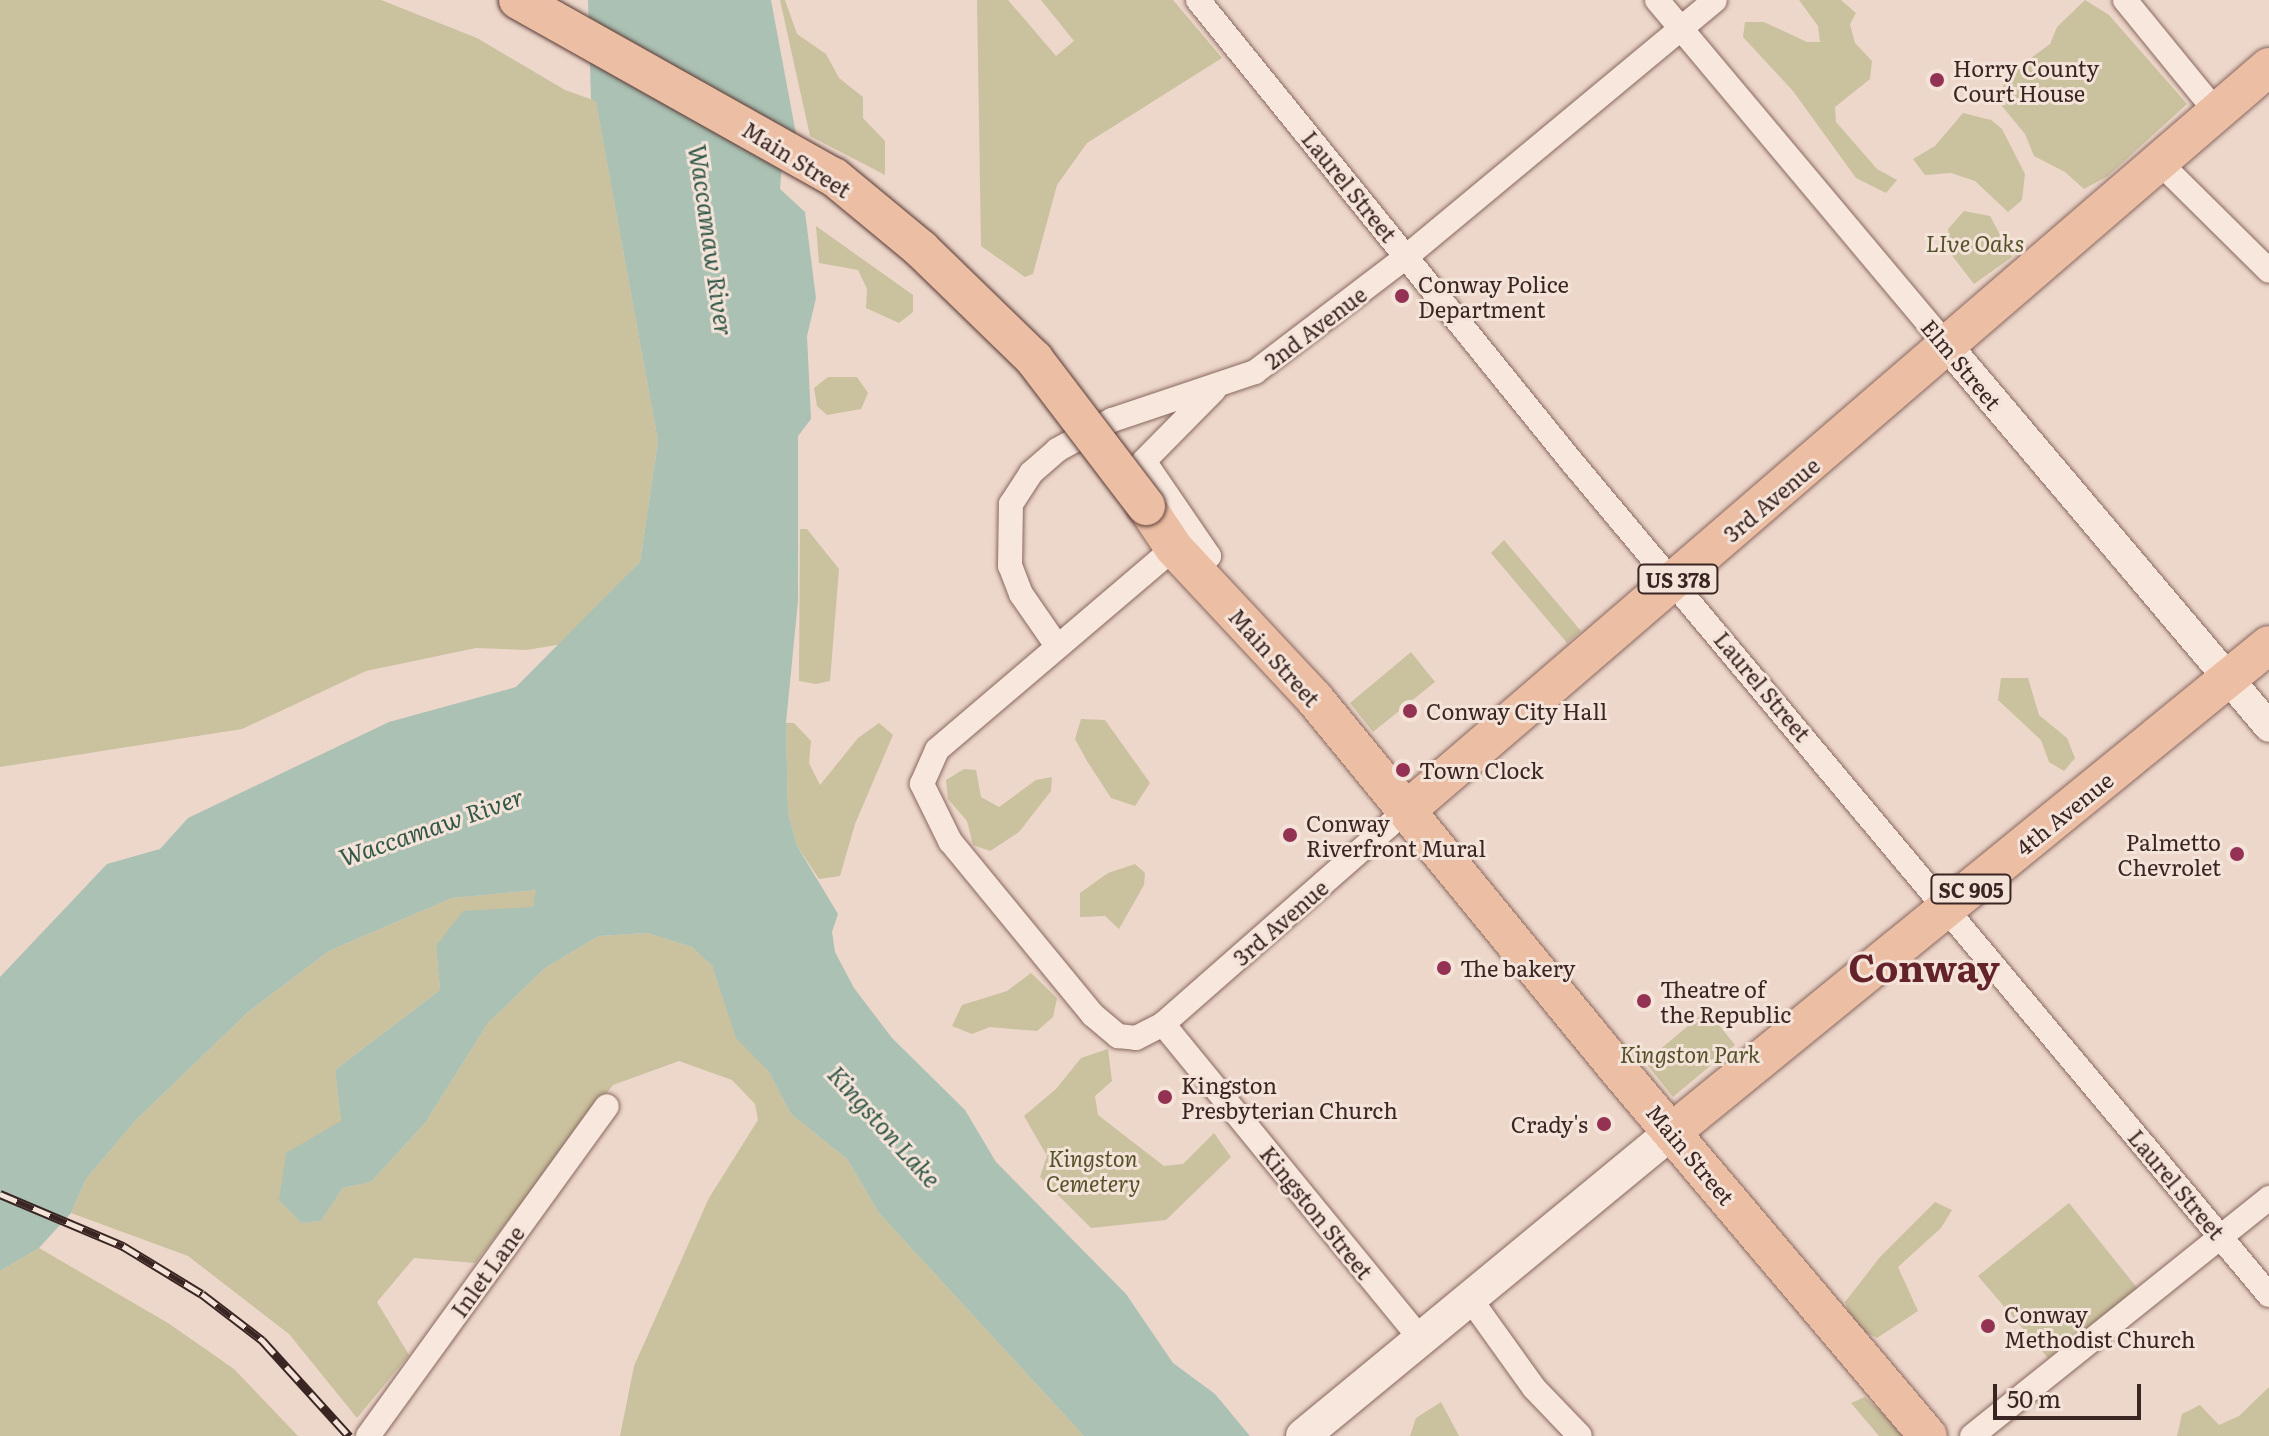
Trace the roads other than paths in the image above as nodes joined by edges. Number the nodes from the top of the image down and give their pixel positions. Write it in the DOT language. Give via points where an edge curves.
graph roads {
  1 [pos="518,0"];
  2 [pos="1198,0"];
  3 [pos="1657,0"];
  4 [pos="1715,0"];
  5 [pos="2125,0"];
  6 [pos="1682,29"];
  7 [pos="2269,67"];
  8 [pos="2217,113"];
  9 [pos="2160,163"];
  10 [pos="1407,256"];
  11 [pos="2269,271"];
  12 [pos="1949,348"];
  13 [pos="1216,388"];
  14 [pos="1185,559"];
  15 [pos="1675,581"];
  16 [pos="2269,645"];
  17 [pos="1057,646"];
  18 [pos="2228,679"];
  19 [pos="2269,727"];
  20 [pos="1407,810"];
  21 [pos="1949,908"];
  22 [pos="1163,1024"];
  23 [pos="607,1106"];
  24 [pos="1672,1132"];
  25 [pos="2269,1198"];
  26 [pos="2221,1237"];
  27 [pos="2269,1295"];
  28 [pos="1471,1300"];
  29 [pos="1422,1340"];
  30 [pos="1314,1428"];
  31 [pos="368,1436"];
  32 [pos="1580,1436"];
  33 [pos="1928,1436"];
  34 [pos="1972,1436"];
  1 -- 14 [label="main road, Main Street, bridge" via="834,177 921,249 1034,359"];
  2 -- 10 [label="street, Laurel Street"];
  3 -- 6 [label="street, Elm Street"];
  4 -- 6 [label="street, 2nd Avenue"];
  5 -- 8 [label="street"];
  6 -- 10 [label="street, 2nd Avenue"];
  6 -- 12 [label="street, Elm Street"];
  7 -- 8 [label="main road, 3rd Avenue / US 378"];
  8 -- 9 [label="main road, 3rd Avenue / US 378"];
  9 -- 11 [label="street"];
  9 -- 12 [label="main road, 3rd Avenue / US 378"];
  10 -- 13 [label="street, 2nd Avenue" via="1255,372"];
  10 -- 15 [label="street, Laurel Street"];
  12 -- 15 [label="main road, 3rd Avenue / US 378"];
  12 -- 18 [label="street, Elm Street"];
  13 -- 14 [label="street" via="1144,461 1209,556"];
  13 -- 17 [label="street, 2nd Avenue" via="1112,420 1057,450 1031,473 1011,504 1010,566 1021,594"];
  14 -- 17 [label="street"];
  14 -- 20 [label="main road, Main Street" via="1314,698"];
  15 -- 20 [label="main road, 3rd Avenue / US 378"];
  15 -- 21 [label="street, Laurel Street"];
  16 -- 18 [label="main road, 4th Avenue / SC 905"];
  17 -- 22 [label="street" via="937,750 922,784 950,841 1093,1015 1118,1036 1136,1038"];
  18 -- 19 [label="street, Elm Street"];
  18 -- 21 [label="main road, 4th Avenue / SC 905"];
  20 -- 22 [label="street, 3rd Avenue"];
  20 -- 24 [label="main road, Main Street"];
  21 -- 24 [label="main road, 4th Avenue / SC 905"];
  21 -- 26 [label="street, Laurel Street"];
  22 -- 29 [label="street, Kingston Street"];
  23 -- 31 [label="street, Inlet Lane"];
  24 -- 28 [label="main road, SC 905"];
  24 -- 33 [label="main road, Main Street"];
  25 -- 26 [label="street"];
  26 -- 27 [label="street, Laurel Street"];
  26 -- 34 [label="street"];
  28 -- 29 [label="main road, SC 905"];
  28 -- 32 [label="street" via="1534,1388"];
  29 -- 30 [label="main road, SC 905"];
}
